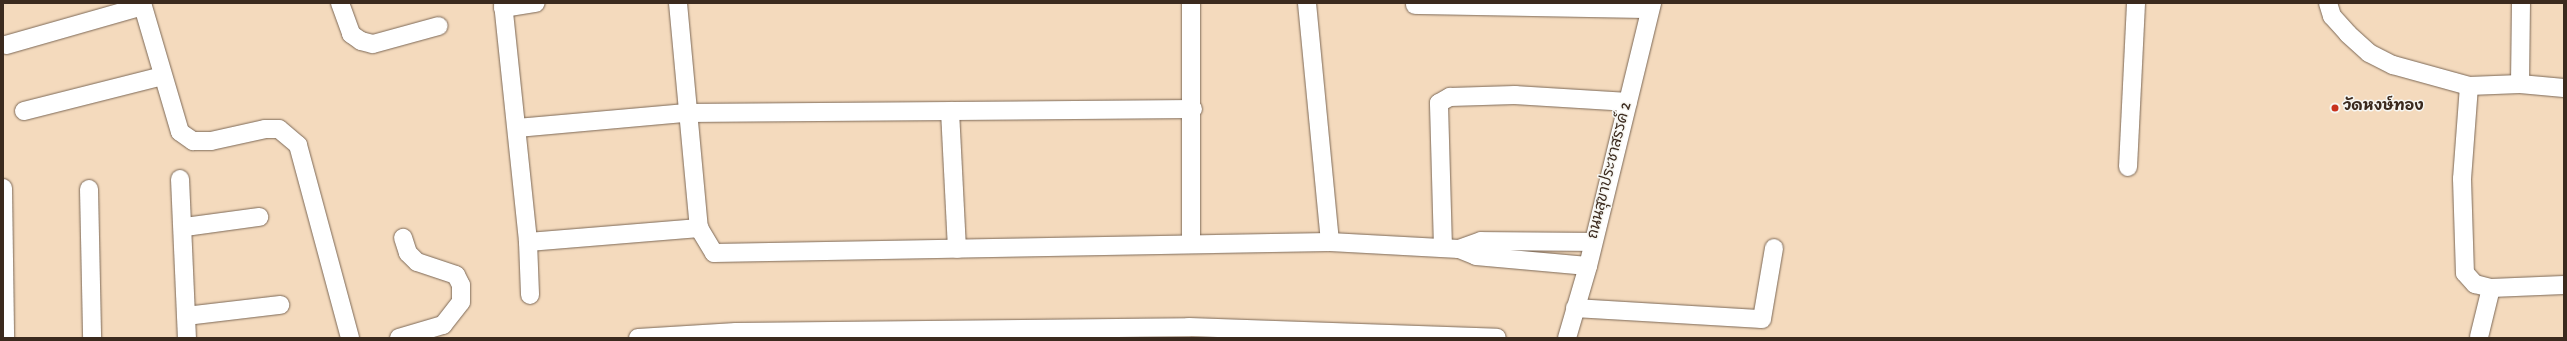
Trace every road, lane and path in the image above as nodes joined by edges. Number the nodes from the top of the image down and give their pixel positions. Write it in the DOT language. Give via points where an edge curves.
graph roads {
  1 [pos="340,3"];
  2 [pos="536,3"];
  3 [pos="678,3"];
  4 [pos="1191,3"];
  5 [pos="1307,3"];
  6 [pos="2136,3"];
  7 [pos="2328,3"];
  8 [pos="2521,3"];
  9 [pos="142,4"];
  10 [pos="1415,5"];
  11 [pos="503,6"];
  12 [pos="1651,6"];
  13 [pos="439,26"];
  14 [pos="6,45"];
  15 [pos="162,76"];
  16 [pos="2520,84"];
  17 [pos="2469,86"];
  18 [pos="2564,88"];
  19 [pos="1628,102"];
  20 [pos="1193,109"];
  21 [pos="24,111"];
  22 [pos="950,111"];
  23 [pos="686,113"];
  24 [pos="516,128"];
  25 [pos="2128,167"];
  26 [pos="180,179"];
  27 [pos="3,188"];
  28 [pos="89,190"];
  29 [pos="259,217"];
  30 [pos="185,227"];
  31 [pos="699,228"];
  32 [pos="403,238"];
  33 [pos="528,242"];
  34 [pos="1330,242"];
  35 [pos="1593,242"];
  36 [pos="1191,243"];
  37 [pos="1451,248"];
  38 [pos="1774,248"];
  39 [pos="957,249"];
  40 [pos="1588,266"];
  41 [pos="2564,285"];
  42 [pos="2490,288"];
  43 [pos="530,295"];
  44 [pos="280,305"];
  45 [pos="1575,308"];
  46 [pos="186,316"];
  47 [pos="1147,333"];
  48 [pos="860,334"];
  49 [pos="960,334"];
  50 [pos="1050,334"];
  51 [pos="1253,334"];
  52 [pos="764,335"];
  53 [pos="1345,336"];
  54 [pos="1439,336"];
  55 [pos="658,337"];
  56 [pos="2479,337"];
  57 [pos="4,338"];
  58 [pos="92,338"];
  59 [pos="187,338"];
  60 [pos="350,338"];
  61 [pos="399,338"];
  62 [pos="638,338"];
  63 [pos="1497,338"];
  64 [pos="1567,338"];
  1 -- 13 [label="street" via="351,34 361,41 373,44"];
  2 -- 11 [label="street"];
  3 -- 23 [label="street"];
  4 -- 20 [label="street"];
  5 -- 34 [label="street"];
  6 -- 25 [label="street"];
  7 -- 17 [label="street" via="2332,16 2369,53 2393,65"];
  8 -- 16 [label="street"];
  9 -- 14 [label="street"];
  9 -- 15 [label="street"];
  10 -- 12 [label="street"];
  11 -- 24 [label="street"];
  12 -- 19 [label="street, ถนนสุขาประชาสรรค์ 2"];
  15 -- 21 [label="street"];
  15 -- 60 [label="street" via="180,132 193,141 278,129 298,145"];
  16 -- 17 [label="street"];
  16 -- 18 [label="street"];
  17 -- 42 [label="street" via="2462,179 2465,273 2475,284"];
  19 -- 35 [label="street, ถนนสุขาประชาสรรค์ 2"];
  19 -- 37 [label="street" via="1515,95 1450,97 1439,103"];
  20 -- 22 [label="street"];
  20 -- 36 [label="street"];
  22 -- 23 [label="street"];
  22 -- 39 [label="street"];
  23 -- 24 [label="street"];
  23 -- 31 [label="street"];
  24 -- 33 [label="street"];
  26 -- 30 [label="street"];
  27 -- 57 [label="street"];
  28 -- 58 [label="street"];
  29 -- 30 [label="street"];
  30 -- 46 [label="street"];
  31 -- 33 [label="street"];
  31 -- 39 [label="street" via="707,247 724,256"];
  32 -- 61 [label="street" via="408,253 417,262 456,275 461,285 461,302 443,325"];
  33 -- 43 [label="street"];
  34 -- 36 [label="street"];
  34 -- 37 [label="street"];
  35 -- 37 [label="street" via="1481,241"];
  35 -- 40 [label="street, ถนนสุขาประชาสรรค์ 2"];
  36 -- 39 [label="street"];
  37 -- 40 [label="street" via="1476,256"];
  38 -- 45 [label="street" via="1762,319"];
  40 -- 45 [label="street, ถนนสุขาประชาสรรค์ 2"];
  41 -- 42 [label="street"];
  42 -- 56 [label="street"];
  44 -- 46 [label="street"];
  45 -- 64 [label="street, ถนนสุขาประชาสรรค์ 2"];
  46 -- 59 [label="street"];
  47 -- 50 [label="street"];
  47 -- 51 [label="street"];
  48 -- 49 [label="street"];
  48 -- 52 [label="street"];
  49 -- 50 [label="street"];
  51 -- 53 [label="street"];
  52 -- 55 [label="street"];
  53 -- 54 [label="street"];
  54 -- 63 [label="street"];
  55 -- 62 [label="street"];
}
